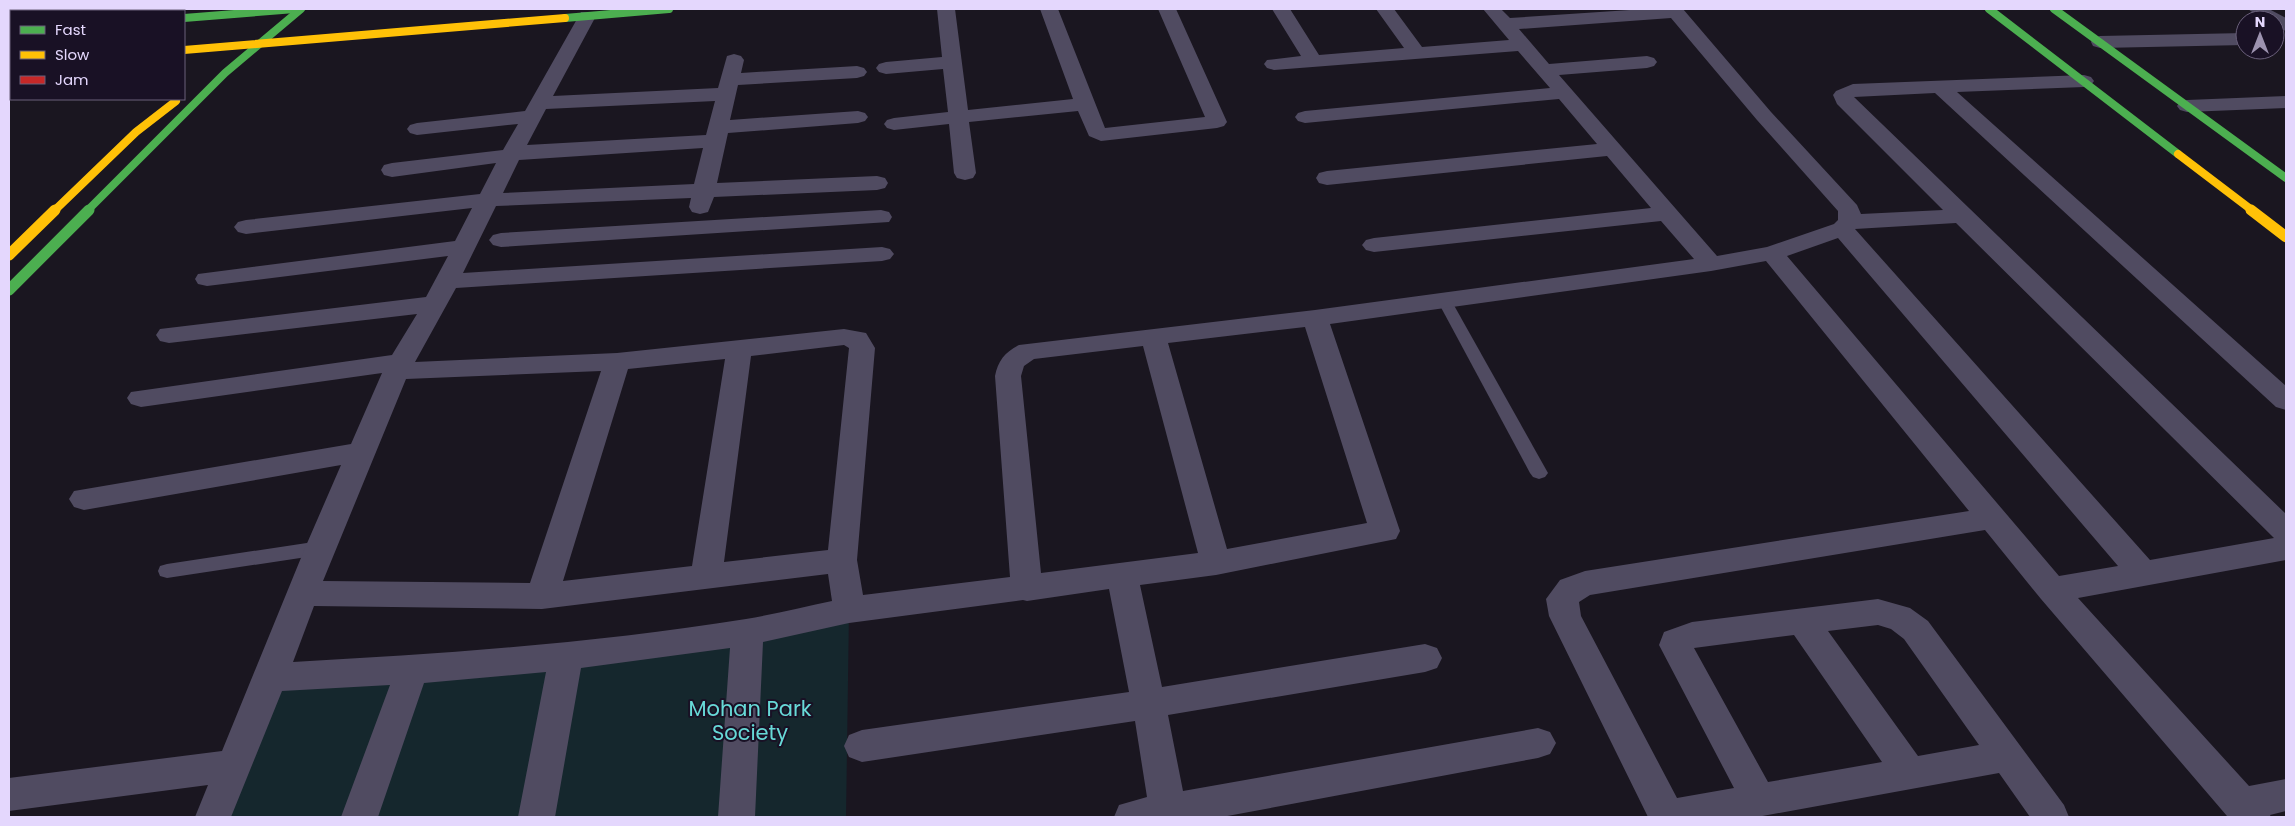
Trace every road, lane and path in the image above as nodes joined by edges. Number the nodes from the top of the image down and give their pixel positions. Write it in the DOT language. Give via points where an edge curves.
graph roads {
  1 [pos="125,9"];
  2 [pos="255,9"];
  3 [pos="295,9"];
  4 [pos="301,9"];
  5 [pos="669,9"];
  6 [pos="946,9"];
  7 [pos="1050,9"];
  8 [pos="1167,9"];
  9 [pos="1281,9"];
  10 [pos="1386,9"];
  11 [pos="1989,9"];
  12 [pos="2054,9"];
  13 [pos="2257,9"];
  14 [pos="96,10"];
  15 [pos="1674,11"];
  16 [pos="587,16"];
  17 [pos="1499,17"];
  18 [pos="185,18"];
  19 [pos="234,26"];
  20 [pos="300,26"];
  21 [pos="2286,26"];
  22 [pos="261,30"];
  23 [pos="220,37"];
  24 [pos="2235,39"];
  25 [pos="2100,42"];
  26 [pos="257,45"];
  27 [pos="1523,45"];
  28 [pos="232,46"];
  29 [pos="205,48"];
  30 [pos="185,50"];
  31 [pos="1417,53"];
  32 [pos="194,59"];
  33 [pos="218,60"];
  34 [pos="734,60"];
  35 [pos="1313,61"];
  36 [pos="952,62"];
  37 [pos="1647,62"];
  38 [pos="1274,64"];
  39 [pos="886,68"];
  40 [pos="1544,70"];
  41 [pos="857,72"];
  42 [pos="2084,81"];
  43 [pos="727,87"];
  44 [pos="1940,87"];
  45 [pos="1564,93"];
  46 [pos="178,100"];
  47 [pos="2286,102"];
  48 [pos="1086,104"];
  49 [pos="2187,106"];
  50 [pos="168,109"];
  51 [pos="536,110"];
  52 [pos="858,117"];
  53 [pos="959,117"];
  54 [pos="1306,118"];
  55 [pos="894,124"];
  56 [pos="417,129"];
  57 [pos="716,134"];
  58 [pos="1612,149"];
  59 [pos="511,155"];
  60 [pos="392,170"];
  61 [pos="965,173"];
  62 [pos="1327,178"];
  63 [pos="2286,178"];
  64 [pos="877,183"];
  65 [pos="704,190"];
  66 [pos="488,200"];
  67 [pos="1668,213"];
  68 [pos="1962,216"];
  69 [pos="881,217"];
  70 [pos="790,223"];
  71 [pos="1846,225"];
  72 [pos="246,227"];
  73 [pos="695,228"];
  74 [pos="606,234"];
  75 [pos="2286,237"];
  76 [pos="501,240"];
  77 [pos="1374,245"];
  78 [pos="464,247"];
  79 [pos="1772,253"];
  80 [pos="882,254"];
  81 [pos="9,256"];
  82 [pos="785,260"];
  83 [pos="1711,264"];
  84 [pos="686,266"];
  85 [pos="593,272"];
  86 [pos="9,276"];
  87 [pos="207,279"];
  88 [pos="9,290"];
  89 [pos="440,292"];
  90 [pos="1444,300"];
  91 [pos="1316,318"];
  92 [pos="169,335"];
  93 [pos="1153,337"];
  94 [pos="739,348"];
  95 [pos="617,362"];
  96 [pos="398,367"];
  97 [pos="141,398"];
  98 [pos="2286,401"];
  99 [pos="360,452"];
  100 [pos="1539,473"];
  101 [pos="84,499"];
  102 [pos="1993,518"];
  103 [pos="2286,532"];
  104 [pos="320,548"];
  105 [pos="2286,548"];
  106 [pos="842,560"];
  107 [pos="1216,564"];
  108 [pos="167,570"];
  109 [pos="2143,574"];
  110 [pos="1122,575"];
  111 [pos="706,577"];
  112 [pos="1027,589"];
  113 [pos="2052,590"];
  114 [pos="303,594"];
  115 [pos="542,596"];
  116 [pos="849,610"];
  117 [pos="1802,621"];
  118 [pos="747,632"];
  119 [pos="566,656"];
  120 [pos="1425,658"];
  121 [pos="412,670"];
  122 [pos="270,678"];
  123 [pos="1148,704"];
  124 [pos="1538,743"];
  125 [pos="862,746"];
  126 [pos="2006,756"];
  127 [pos="235,765"];
  128 [pos="1910,773"];
  129 [pos="9,795"];
  130 [pos="2286,795"];
  131 [pos="1759,800"];
  132 [pos="2246,811"];
  133 [pos="1168,814"];
  134 [pos="214,817"];
  135 [pos="360,817"];
  136 [pos="537,817"];
  137 [pos="737,817"];
  138 [pos="1132,817"];
  139 [pos="1666,817"];
  140 [pos="2051,817"];
  1 -- 14 [label="street"];
  2 -- 19 [label="street"];
  3 -- 18 [label="street"];
  4 -- 26 [label="street"];
  5 -- 16 [label="street"];
  6 -- 36 [label="street"];
  7 -- 48 [label="street"];
  8 -- 48 [label="street" via="1217,122 1101,135 1096,132"];
  9 -- 35 [label="street"];
  10 -- 31 [label="street"];
  11 -- 42 [label="street"];
  12 -- 25 [label="street"];
  13 -- 21 [label="street"];
  15 -- 17 [label="street"];
  15 -- 71 [label="street" via="1849,210"];
  16 -- 26 [label="street"];
  16 -- 51 [label="street"];
  17 -- 27 [label="street"];
  20 -- 22 [label="street"];
  23 -- 29 [label="street"];
  24 -- 25 [label="street"];
  25 -- 49 [label="street"];
  26 -- 28 [label="street"];
  26 -- 88 [label="street" via="225,73"];
  27 -- 31 [label="street"];
  27 -- 40 [label="street"];
  28 -- 29 [label="street"];
  28 -- 33 [label="street"];
  29 -- 30 [label="street"];
  29 -- 32 [label="street"];
  31 -- 35 [label="street"];
  34 -- 43 [label="street"];
  35 -- 38 [label="street"];
  36 -- 39 [label="street"];
  36 -- 53 [label="street"];
  37 -- 40 [label="street"];
  40 -- 45 [label="street"];
  41 -- 43 [label="street"];
  42 -- 44 [label="street"];
  42 -- 75 [label="street"];
  43 -- 51 [label="street"];
  43 -- 57 [label="street"];
  44 -- 68 [label="street" via="1853,90 1843,96"];
  44 -- 98 [label="street"];
  45 -- 54 [label="street"];
  45 -- 58 [label="street"];
  46 -- 50 [label="street"];
  47 -- 49 [label="street"];
  48 -- 53 [label="street"];
  49 -- 63 [label="street"];
  50 -- 81 [label="street" via="136,132"];
  50 -- 86 [label="street" via="159,130"];
  51 -- 56 [label="street"];
  51 -- 59 [label="street"];
  52 -- 57 [label="street"];
  53 -- 55 [label="street"];
  53 -- 61 [label="street"];
  57 -- 59 [label="street"];
  57 -- 65 [label="street"];
  58 -- 62 [label="street"];
  58 -- 67 [label="street"];
  59 -- 60 [label="street"];
  59 -- 66 [label="street"];
  64 -- 65 [label="street"];
  65 -- 66 [label="street"];
  65 -- 73 [label="street"];
  66 -- 72 [label="street"];
  66 -- 78 [label="street"];
  67 -- 77 [label="street"];
  67 -- 83 [label="street"];
  68 -- 71 [label="street"];
  68 -- 103 [label="street"];
  69 -- 70 [label="street"];
  70 -- 73 [label="street"];
  70 -- 82 [label="street"];
  71 -- 79 [label="street"];
  71 -- 109 [label="street"];
  73 -- 74 [label="street"];
  73 -- 84 [label="street"];
  74 -- 76 [label="street"];
  74 -- 85 [label="street"];
  78 -- 87 [label="street"];
  78 -- 89 [label="street"];
  79 -- 83 [label="street"];
  79 -- 102 [label="street"];
  80 -- 82 [label="street"];
  82 -- 84 [label="street"];
  83 -- 90 [label="street"];
  84 -- 85 [label="street"];
  85 -- 89 [label="street"];
  89 -- 92 [label="street"];
  89 -- 96 [label="street"];
  90 -- 91 [label="street"];
  90 -- 100 [label="lane"];
  91 -- 93 [label="street"];
  91 -- 107 [label="street" via="1385,531"];
  93 -- 107 [label="street"];
  93 -- 112 [label="street" via="1028,351 1016,357 1010,365 1008,376"];
  94 -- 95 [label="street"];
  94 -- 106 [label="street" via="844,337 852,337 860,343"];
  94 -- 111 [label="street"];
  95 -- 96 [label="street"];
  95 -- 115 [label="street"];
  96 -- 97 [label="street"];
  96 -- 99 [label="street"];
  99 -- 101 [label="street"];
  99 -- 104 [label="street"];
  102 -- 113 [label="street"];
  102 -- 139 [label="street" via="1585,583 1571,589 1562,599 1565,616"];
  104 -- 108 [label="lane"];
  104 -- 114 [label="street"];
  105 -- 109 [label="street"];
  106 -- 111 [label="street"];
  106 -- 116 [label="street"];
  107 -- 110 [label="street"];
  109 -- 113 [label="street"];
  110 -- 112 [label="street"];
  110 -- 123 [label="street"];
  111 -- 115 [label="street"];
  112 -- 116 [label="street"];
  113 -- 132 [label="street"];
  114 -- 115 [label="street"];
  114 -- 122 [label="street"];
  116 -- 118 [label="street"];
  117 -- 126 [label="street" via="1878,612 1906,621 1916,630"];
  117 -- 128 [label="street"];
  117 -- 131 [label="street" via="1676,640 1675,645"];
  118 -- 119 [label="street"];
  118 -- 137 [label="street"];
  119 -- 121 [label="street"];
  119 -- 136 [label="street"];
  120 -- 123 [label="street"];
  121 -- 122 [label="street"];
  121 -- 135 [label="street"];
  122 -- 127 [label="street"];
  123 -- 125 [label="street"];
  123 -- 133 [label="street"];
  124 -- 133 [label="street"];
  126 -- 128 [label="street"];
  126 -- 140 [label="street"];
  127 -- 129 [label="street"];
  127 -- 134 [label="street"];
  128 -- 131 [label="street"];
  130 -- 132 [label="street"];
  131 -- 139 [label="street"];
  133 -- 138 [label="street"];
}
